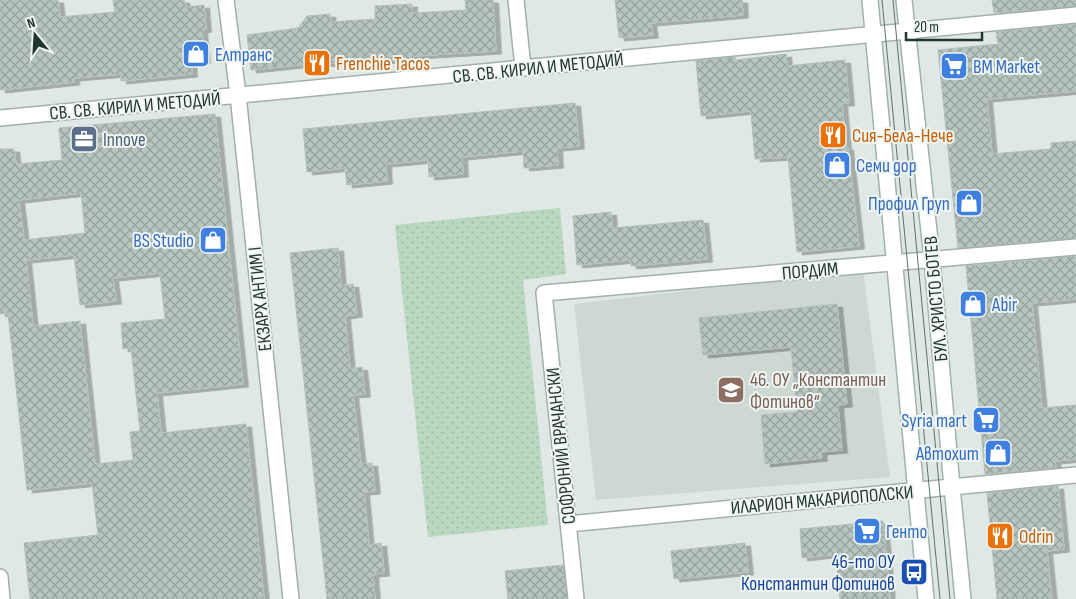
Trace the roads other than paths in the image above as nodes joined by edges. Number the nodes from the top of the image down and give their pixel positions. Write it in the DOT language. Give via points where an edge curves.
graph roads {
  1 [pos="226,0"];
  2 [pos="516,0"];
  3 [pos="870,0"];
  4 [pos="904,0"];
  5 [pos="1076,15"];
  6 [pos="907,31"];
  7 [pos="873,34"];
  8 [pos="523,68"];
  9 [pos="238,95"];
  10 [pos="0,118"];
  11 [pos="1076,247"];
  12 [pos="932,259"];
  13 [pos="893,263"];
  14 [pos="544,293"];
  15 [pos="1076,475"];
  16 [pos="952,487"];
  17 [pos="915,490"];
  18 [pos="568,524"];
  19 [pos="0,577"];
  20 [pos="2,599"];
  21 [pos="291,599"];
  22 [pos="576,599"];
  23 [pos="926,599"];
  24 [pos="963,599"];
  1 -- 9 [label="street, ЕКЗАРХ АНТИМ I"];
  2 -- 8 [label="street"];
  3 -- 7 [label="street, БУЛ. ХРИСТО БОТЕВ"];
  4 -- 6 [label="street, БУЛ. ХРИСТО БОТЕВ"];
  5 -- 6 [label="street, СВ. СВ. КИРИЛ И МЕТОДИЙ"];
  6 -- 7 [label="street, СВ. СВ. КИРИЛ И МЕТОДИЙ"];
  6 -- 12 [label="street, БУЛ. ХРИСТО БОТЕВ"];
  7 -- 8 [label="street, СВ. СВ. КИРИЛ И МЕТОДИЙ"];
  7 -- 13 [label="street, БУЛ. ХРИСТО БОТЕВ"];
  8 -- 9 [label="street, СВ. СВ. КИРИЛ И МЕТОДИЙ"];
  9 -- 10 [label="street, СВ. СВ. КИРИЛ И МЕТОДИЙ"];
  9 -- 21 [label="street, ЕКЗАРХ АНТИМ I"];
  11 -- 12 [label="street, ПОРДИМ"];
  12 -- 13 [label="street, ПОРДИМ"];
  12 -- 16 [label="street, БУЛ. ХРИСТО БОТЕВ"];
  13 -- 14 [label="street, ПОРДИМ"];
  13 -- 17 [label="street, БУЛ. ХРИСТО БОТЕВ"];
  14 -- 18 [label="street, СОФРОНИЙ ВРАЧАНСКИ"];
  15 -- 16 [label="street, ИЛАРИОН МАКАРИОПОЛСКИ"];
  16 -- 17 [label="street, ИЛАРИОН МАКАРИОПОЛСКИ"];
  16 -- 24 [label="street, БУЛ. ХРИСТО БОТЕВ"];
  17 -- 18 [label="street, ИЛАРИОН МАКАРИОПОЛСКИ"];
  17 -- 23 [label="street, БУЛ. ХРИСТО БОТЕВ"];
  18 -- 22 [label="street, СОФРОНИЙ ВРАЧАНСКИ"];
  19 -- 20 [label="street"];
}
